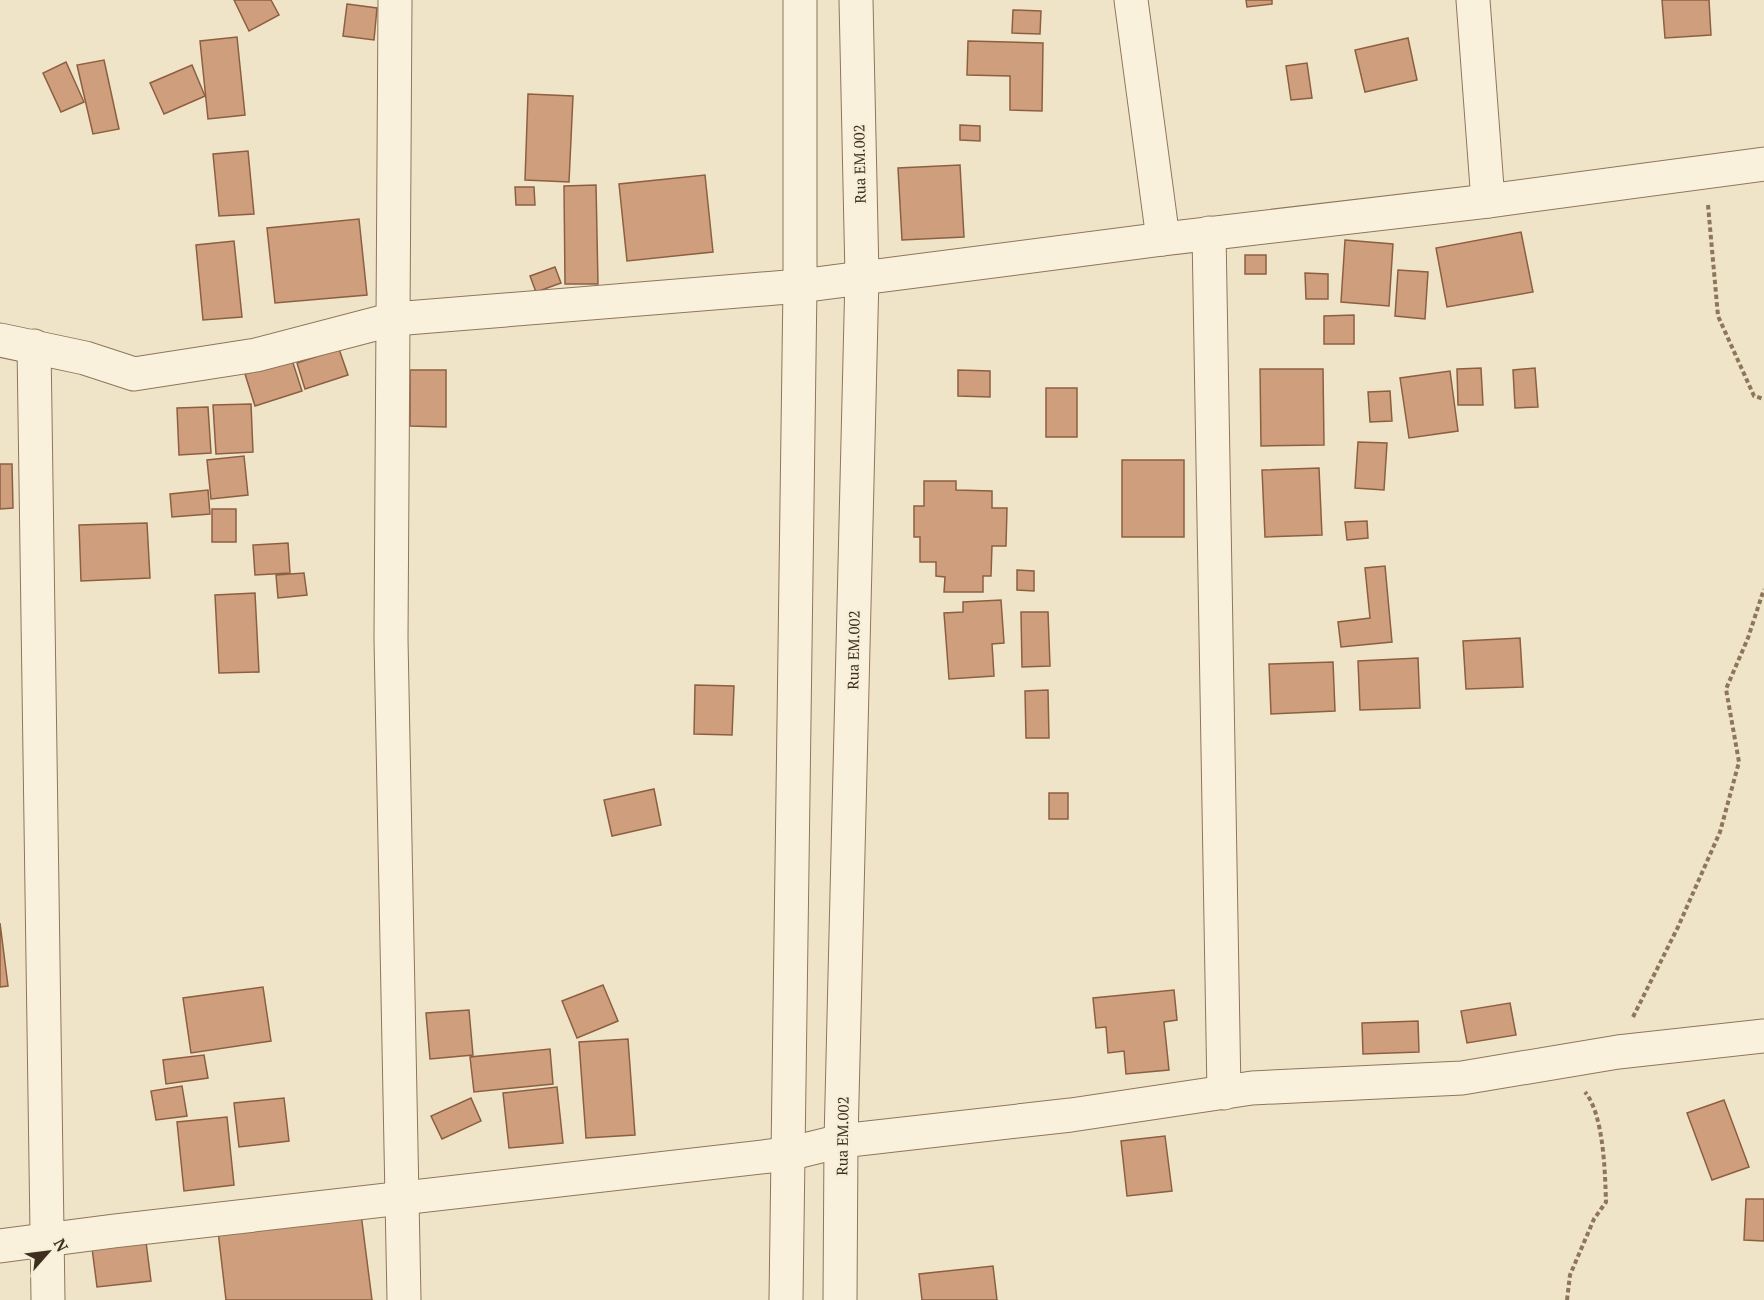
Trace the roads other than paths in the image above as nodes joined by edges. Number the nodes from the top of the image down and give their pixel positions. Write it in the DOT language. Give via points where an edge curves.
graph roads {
  1 [pos="395,0"];
  2 [pos="800,0"];
  3 [pos="856,0"];
  4 [pos="1131,0"];
  5 [pos="1473,0"];
  6 [pos="1764,164"];
  7 [pos="1488,201"];
  8 [pos="1209,233"];
  9 [pos="1163,239"];
  10 [pos="862,276"];
  11 [pos="800,286"];
  12 [pos="393,319"];
  13 [pos="0,340"];
  14 [pos="33,346"];
  15 [pos="1764,1036"];
  16 [pos="1224,1092"];
  17 [pos="841,1141"];
  18 [pos="788,1154"];
  19 [pos="402,1198"];
  20 [pos="47,1240"];
  21 [pos="0,1246"];
  22 [pos="48,1300"];
  23 [pos="404,1300"];
  24 [pos="786,1300"];
  25 [pos="840,1300"];
  1 -- 12 [label="street"];
  2 -- 11 [label="street"];
  3 -- 10 [label="street, Rua EM.002"];
  4 -- 9 [label="street"];
  5 -- 7 [label="street"];
  6 -- 7 [label="street"];
  7 -- 8 [label="street"];
  8 -- 9 [label="street"];
  8 -- 16 [label="street"];
  9 -- 10 [label="street"];
  10 -- 11 [label="street"];
  10 -- 17 [label="street, Rua EM.002"];
  11 -- 12 [label="street"];
  11 -- 18 [label="street"];
  12 -- 14 [label="street" via="256,355 134,374"];
  12 -- 19 [label="street" via="391,639"];
  13 -- 14 [label="street"];
  14 -- 20 [label="street"];
  15 -- 16 [label="street" via="1618,1052 1462,1078"];
  16 -- 17 [label="street" via="1071,1115"];
  17 -- 18 [label="street"];
  17 -- 25 [label="street, Rua EM.002"];
  18 -- 19 [label="street"];
  18 -- 24 [label="street"];
  19 -- 20 [label="street"];
  19 -- 23 [label="street"];
  20 -- 21 [label="street"];
  20 -- 22 [label="street"];
}
